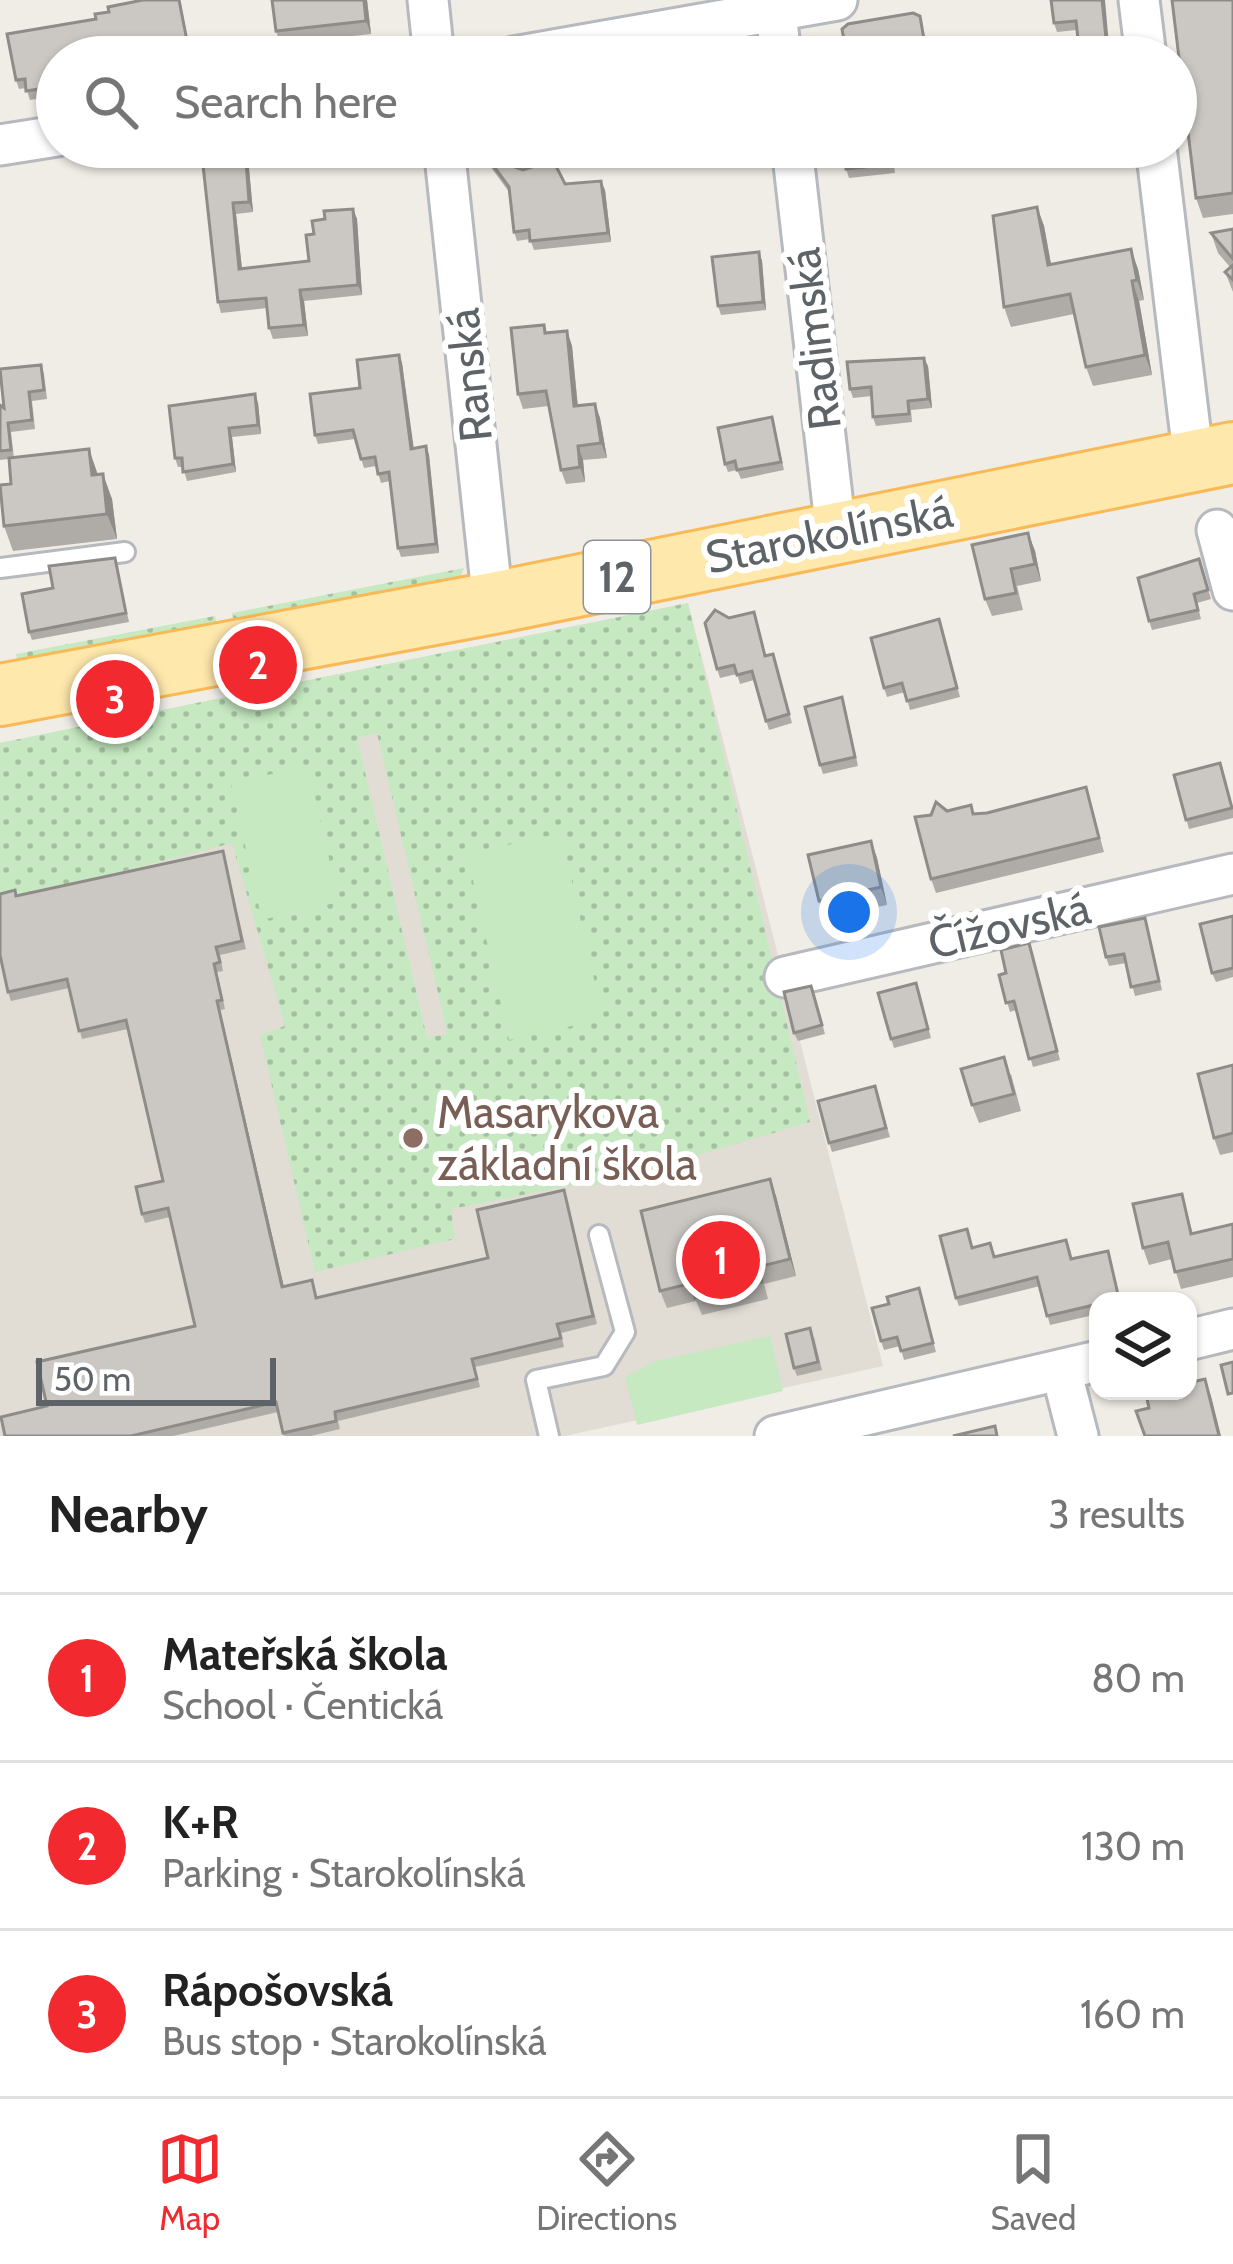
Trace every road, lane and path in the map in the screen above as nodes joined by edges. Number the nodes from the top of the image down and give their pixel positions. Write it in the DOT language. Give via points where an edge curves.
graph roads {
  1 [pos="428,0"];
  2 [pos="837,0"];
  3 [pos="1139,0"];
  4 [pos="776,12"];
  5 [pos="432,36"];
  6 [pos="636,36"];
  7 [pos="779,36"];
  8 [pos="1143,36"];
  9 [pos="36,140"];
  10 [pos="0,146"];
  11 [pos="446,168"];
  12 [pos="794,168"];
  13 [pos="1160,168"];
  14 [pos="1214,457"];
  15 [pos="1217,530"];
  16 [pos="836,532"];
  17 [pos="125,552"];
  18 [pos="0,568"];
  19 [pos="1233,590"];
  20 [pos="493,603"];
  21 [pos="3,689"];
  22 [pos="1233,874"];
  23 [pos="785,977"];
  24 [pos="599,1235"];
  25 [pos="1233,1329"];
  26 [pos="1197,1338"];
  27 [pos="1080,1365"];
  28 [pos="549,1436"];
  29 [pos="775,1436"];
  30 [pos="1078,1436"];
  1 -- 5 [label="street"];
  2 -- 4 [label="street"];
  3 -- 8 [label="street"];
  4 -- 6 [label="street"];
  4 -- 7 [label="street"];
  9 -- 10 [label="street"];
  11 -- 20 [label="street, Ranská"];
  12 -- 16 [label="street, Radimská"];
  13 -- 14 [label="street"];
  14 -- 16 [label="main road, Starokolínská / 12"];
  15 -- 19 [label="street"];
  16 -- 20 [label="main road, Starokolínská / 12"];
  17 -- 18 [label="lane"];
  20 -- 21 [label="main road, Starokolínská / 12"];
  22 -- 23 [label="street, Čížovská"];
  24 -- 28 [label="lane" via="625,1332 604,1366 536,1380"];
  25 -- 26 [label="street"];
  27 -- 29 [label="street"];
  27 -- 30 [label="street"];
}
